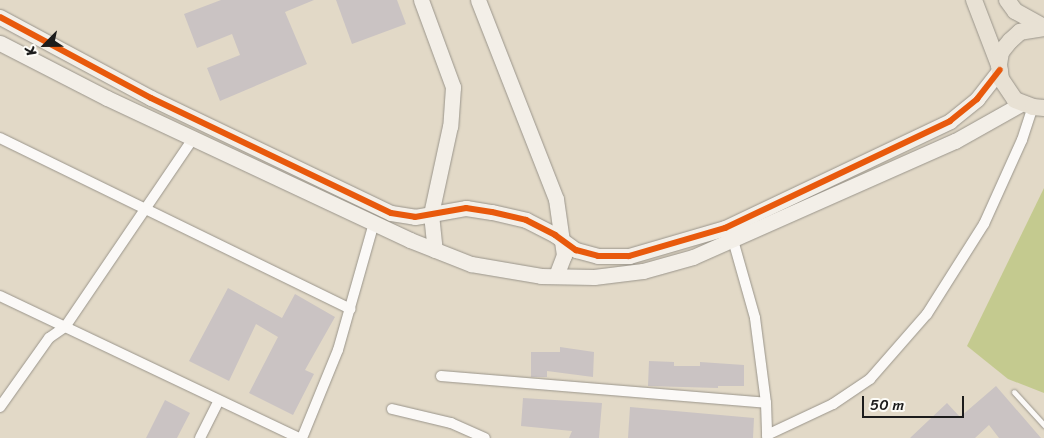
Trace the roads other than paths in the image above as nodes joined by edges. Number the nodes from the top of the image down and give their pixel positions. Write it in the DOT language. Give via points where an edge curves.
graph roads {
  1 [pos="421,0"];
  2 [pos="478,0"];
  3 [pos="974,0"];
  4 [pos="1007,0"];
  5 [pos="0,17"];
  6 [pos="1044,27"];
  7 [pos="0,43"];
  8 [pos="999,67"];
  9 [pos="1036,108"];
  10 [pos="194,136"];
  11 [pos="0,138"];
  12 [pos="145,211"];
  13 [pos="431,214"];
  14 [pos="374,223"];
  15 [pos="733,240"];
  16 [pos="564,241"];
  17 [pos="436,250"];
  18 [pos="556,276"];
  19 [pos="0,296"];
  20 [pos="351,309"];
  21 [pos="65,327"];
  22 [pos="440,376"];
  23 [pos="1014,392"];
  24 [pos="219,400"];
  25 [pos="766,403"];
  26 [pos="0,407"];
  27 [pos="392,409"];
  28 [pos="1044,425"];
  29 [pos="767,436"];
  30 [pos="200,438"];
  31 [pos="300,438"];
  32 [pos="485,438"];
  1 -- 13 [label="street" via="453,87 450,126"];
  2 -- 16 [label="street" via="556,199"];
  3 -- 8 [label="main road"];
  4 -- 6 [label="main road" via="1015,10"];
  5 -- 13 [label="street" via="151,98 391,213 415,217"];
  6 -- 8 [label="main road" via="1020,32 1001,52"];
  7 -- 10 [label="street" via="107,98"];
  8 -- 9 [label="main road" via="1006,90"];
  8 -- 16 [label="street" via="978,98 950,121 725,228 628,256 598,256 576,250"];
  9 -- 15 [label="street" via="955,140"];
  9 -- 29 [label="street" via="984,224 928,314 870,379 832,404"];
  10 -- 12 [label="street"];
  10 -- 14 [label="street"];
  11 -- 12 [label="street"];
  12 -- 20 [label="street"];
  12 -- 21 [label="street"];
  13 -- 16 [label="street" via="466,208 492,212 526,220"];
  13 -- 17 [label="street"];
  14 -- 17 [label="street"];
  14 -- 20 [label="street"];
  15 -- 18 [label="street" via="692,257 642,271 594,277"];
  15 -- 25 [label="street" via="754,318"];
  16 -- 18 [label="street" via="564,255"];
  17 -- 18 [label="street" via="471,264"];
  19 -- 21 [label="street"];
  20 -- 31 [label="street" via="338,350"];
  21 -- 24 [label="street"];
  21 -- 26 [label="street" via="49,338"];
  22 -- 25 [label="street"];
  23 -- 28 [label="lane"];
  24 -- 30 [label="street"];
  24 -- 31 [label="street"];
  25 -- 29 [label="street"];
  27 -- 32 [label="street" via="451,423"];
}
